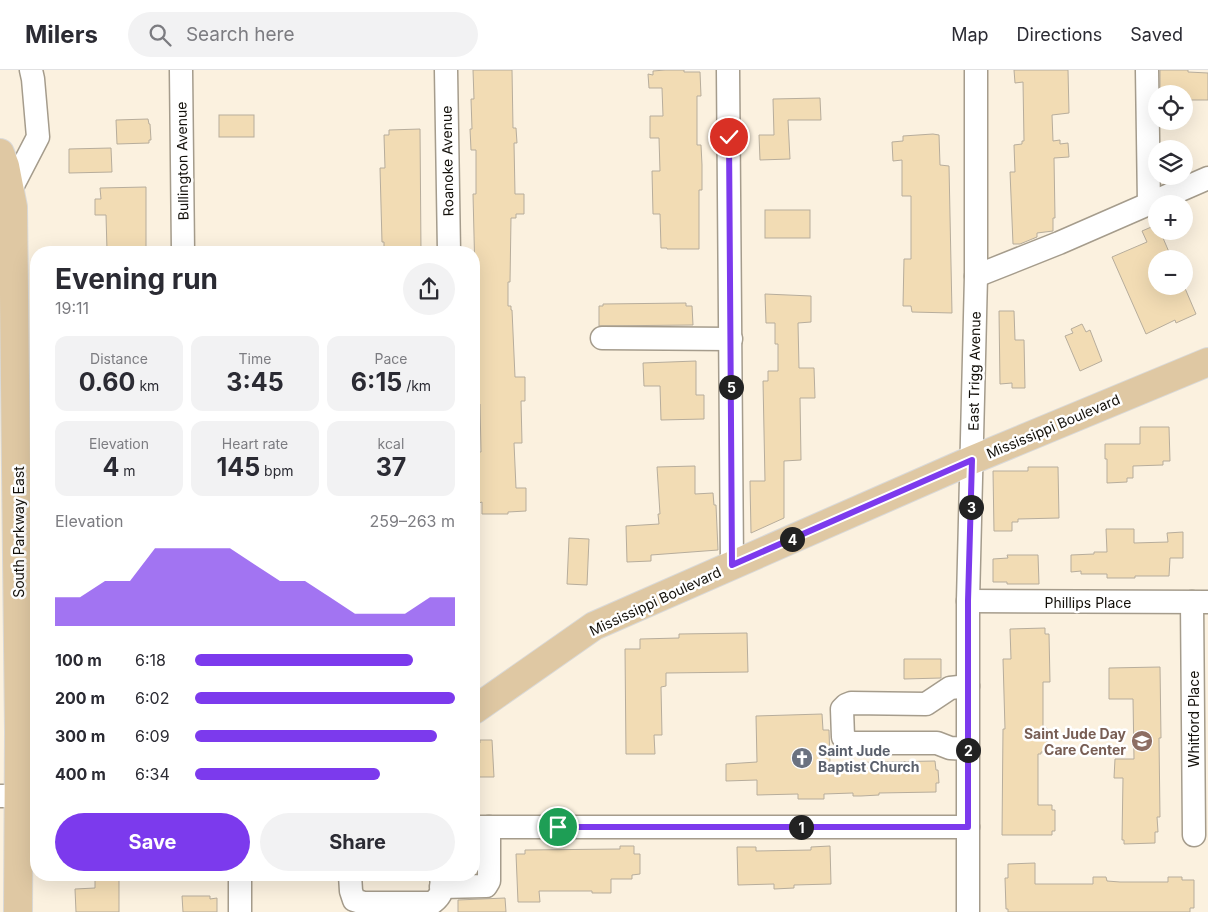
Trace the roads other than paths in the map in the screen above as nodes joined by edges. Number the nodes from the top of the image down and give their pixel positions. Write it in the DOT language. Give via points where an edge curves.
graph roads {
  1 [pos="31,70"];
  2 [pos="181,70"];
  3 [pos="446,70"];
  4 [pos="728,70"];
  5 [pos="976,70"];
  6 [pos="1147,70"];
  7 [pos="0,153"];
  8 [pos="1208,178"];
  9 [pos="1149,195"];
  10 [pos="1169,195"];
  11 [pos="1148,204"];
  12 [pos="8,208"];
  13 [pos="183,246"];
  14 [pos="449,246"];
  15 [pos="976,276"];
  16 [pos="602,338"];
  17 [pos="731,339"];
  18 [pos="1208,362"];
  19 [pos="8,404"];
  20 [pos="972,460"];
  21 [pos="732,565"];
  22 [pos="968,601"];
  23 [pos="1200,602"];
  24 [pos="968,686"];
  25 [pos="480,706"];
  26 [pos="28,732"];
  27 [pos="968,749"];
  28 [pos="18,796"];
  29 [pos="481,827"];
  30 [pos="968,827"];
  31 [pos="1194,835"];
  32 [pos="240,881"];
  33 [pos="350,881"];
  34 [pos="441,881"];
  35 [pos="18,912"];
  36 [pos="240,912"];
  37 [pos="968,912"];
  1 -- 12 [label="street" via="38,137"];
  2 -- 13 [label="street, Bullington Avenue"];
  3 -- 14 [label="street, Roanoke Avenue"];
  4 -- 17 [label="street"];
  5 -- 15 [label="street, East Trigg Avenue"];
  6 -- 9 [label="street"];
  7 -- 12 [label="main road, South Parkway East" via="5,166"];
  8 -- 10 [label="street"];
  11 -- 15 [label="street"];
  12 -- 19 [label="main road, South Parkway East"];
  15 -- 20 [label="street, East Trigg Avenue"];
  16 -- 17 [label="street"];
  17 -- 21 [label="street"];
  18 -- 20 [label="main road, Mississippi Boulevard"];
  19 -- 26 [label="main road, South Parkway East"];
  20 -- 21 [label="main road, Mississippi Boulevard"];
  20 -- 22 [label="street, East Trigg Avenue"];
  21 -- 25 [label="main road, Mississippi Boulevard" via="594,626"];
  22 -- 23 [label="street, Phillips Place"];
  22 -- 24 [label="street, East Trigg Avenue"];
  23 -- 31 [label="street, Whitford Place"];
  24 -- 27 [label="street, East Trigg Avenue"];
  24 -- 27 [label="street" via="950,688 926,704 851,703 842,709 841,720 844,737 851,743 937,743"];
  26 -- 28 [label="main road, South Parkway East"];
  27 -- 30 [label="street, East Trigg Avenue"];
  28 -- 35 [label="main road, South Parkway East"];
  29 -- 30 [label="street"];
  29 -- 34 [label="street" via="489,881 486,886"];
  30 -- 37 [label="street, East Trigg Avenue"];
  32 -- 36 [label="street"];
  33 -- 34 [label="street" via="354,900 364,903 432,903 439,898"];
}
